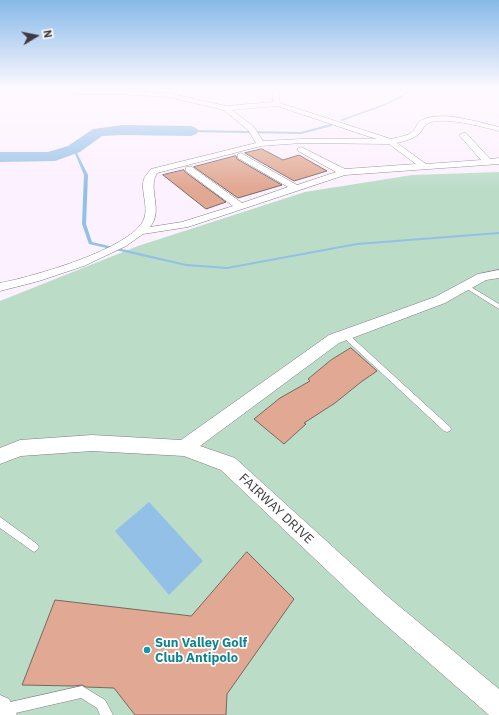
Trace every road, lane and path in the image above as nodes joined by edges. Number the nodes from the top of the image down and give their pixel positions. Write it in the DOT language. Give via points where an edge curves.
graph roads {
  1 [pos="242,122"];
  2 [pos="334,122"];
  3 [pos="423,122"];
  4 [pos="469,122"];
  5 [pos="499,129"];
  6 [pos="463,135"];
  7 [pos="390,142"];
  8 [pos="261,144"];
  9 [pos="301,149"];
  10 [pos="241,156"];
  11 [pos="499,161"];
  12 [pos="488,162"];
  13 [pos="424,166"];
  14 [pos="189,169"];
  15 [pos="344,172"];
  16 [pos="296,188"];
  17 [pos="240,207"];
  18 [pos="141,231"];
  19 [pos="499,274"];
  20 [pos="466,286"];
  21 [pos="0,287"];
  22 [pos="499,307"];
  23 [pos="345,335"];
  24 [pos="447,429"];
  25 [pos="184,448"];
  26 [pos="0,456"];
  27 [pos="0,522"];
  28 [pos="34,547"];
  29 [pos="499,706"];
  30 [pos="2,711"];
  31 [pos="107,715"];
  1 -- 8 [label="street"];
  2 -- 7 [label="street"];
  3 -- 7 [label="street" via="411,136"];
  4 -- 5 [label="street"];
  6 -- 12 [label="street"];
  7 -- 8 [label="street" via="302,141"];
  7 -- 13 [label="street"];
  8 -- 18 [label="street" via="154,172 148,180 150,212 148,221"];
  9 -- 15 [label="street"];
  10 -- 16 [label="street"];
  11 -- 12 [label="street"];
  12 -- 13 [label="street"];
  13 -- 15 [label="street"];
  14 -- 17 [label="street"];
  15 -- 16 [label="street"];
  16 -- 17 [label="street"];
  17 -- 18 [label="street" via="184,225"];
  18 -- 21 [label="street" via="98,256 62,270"];
  19 -- 20 [label="street" via="482,277"];
  20 -- 22 [label="lane"];
  20 -- 23 [label="street" via="440,300"];
  23 -- 24 [label="lane"];
  23 -- 25 [label="street" via="334,339"];
  25 -- 26 [label="street, FAIRWAY DRIVE" via="92,443 20,448"];
  25 -- 29 [label="street, FAIRWAY DRIVE" via="228,464 379,604"];
  27 -- 28 [label="lane"];
  30 -- 31 [label="lane" via="82,692 101,704"];
}
